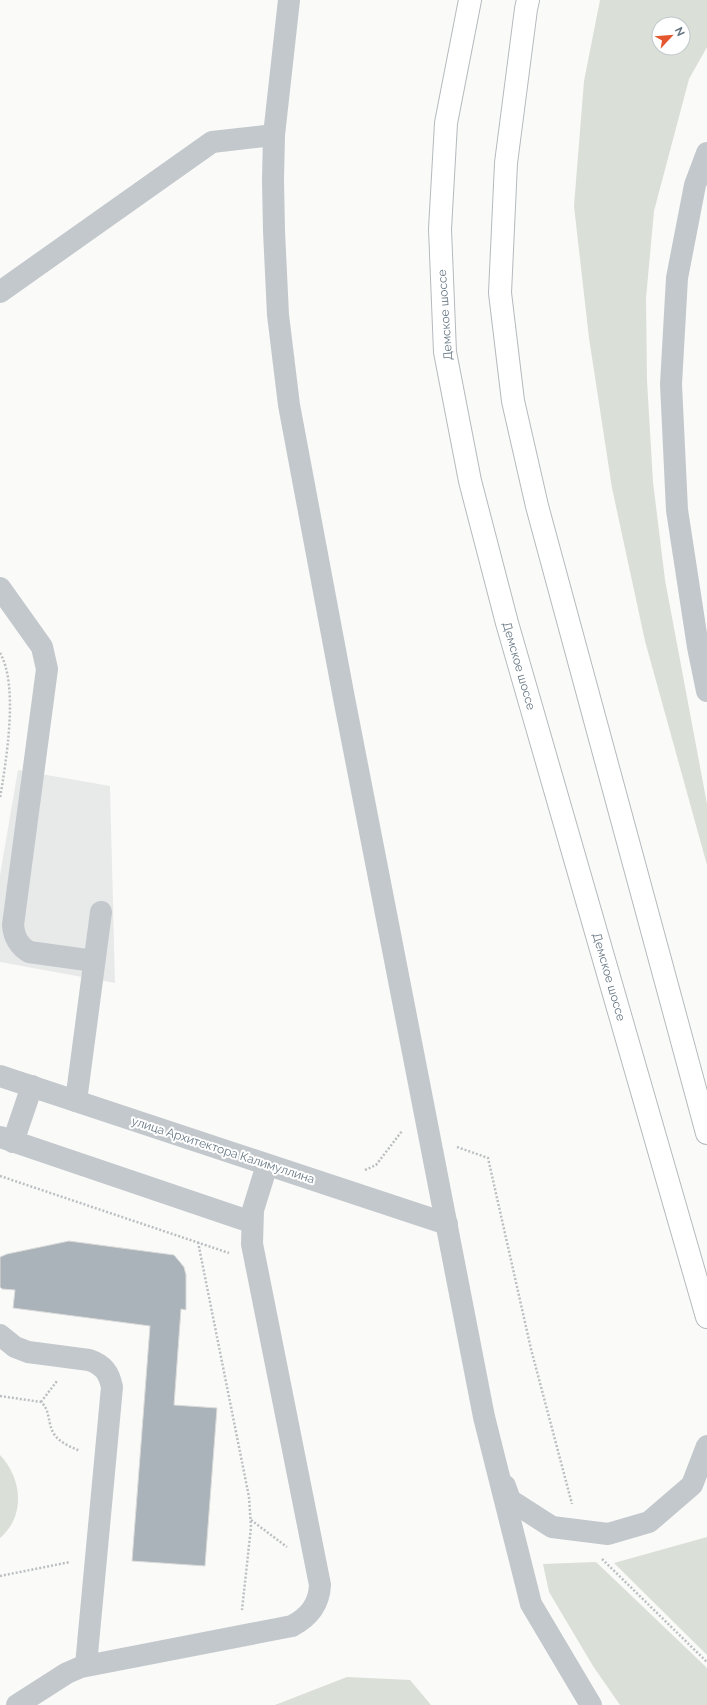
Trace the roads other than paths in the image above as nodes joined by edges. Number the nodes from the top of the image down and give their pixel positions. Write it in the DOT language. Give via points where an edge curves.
graph roads {
  1 [pos="289,0"];
  2 [pos="470,0"];
  3 [pos="528,0"];
  4 [pos="274,135"];
  5 [pos="707,153"];
  6 [pos="0,292"];
  7 [pos="0,588"];
  8 [pos="707,691"];
  9 [pos="101,912"];
  10 [pos="94,961"];
  11 [pos="0,1076"];
  12 [pos="32,1086"];
  13 [pos="76,1101"];
  14 [pos="707,1133"];
  15 [pos="7,1140"];
  16 [pos="266,1165"];
  17 [pos="251,1222"];
  18 [pos="447,1224"];
  19 [pos="707,1317"];
  20 [pos="0,1335"];
  21 [pos="484,1417"];
  22 [pos="707,1446"];
  23 [pos="86,1665"];
  24 [pos="17,1705"];
  25 [pos="591,1705"];
  1 -- 4 [label="street"];
  2 -- 19 [label="main road, Демское шоссе" via="446,123 440,229 445,352 470,481 507,623"];
  3 -- 14 [label="main road" via="506,163 500,293 513,401 537,506"];
  4 -- 6 [label="street" via="212,142"];
  4 -- 18 [label="street" via="274,231 289,405"];
  5 -- 8 [label="street" via="695,185 677,278 671,384 677,510"];
  7 -- 10 [label="street" via="42,647 47,669 13,925 14,934 22,948 29,952"];
  9 -- 10 [label="street"];
  10 -- 13 [label="street"];
  11 -- 12 [label="street, улица Архитектора Калимуллина"];
  12 -- 13 [label="street, улица Архитектора Калимуллина"];
  12 -- 15 [label="street"];
  13 -- 16 [label="street, улица Архитектора Калимуллина"];
  15 -- 17 [label="street"];
  16 -- 17 [label="street"];
  16 -- 18 [label="street, улица Архитектора Калимуллина"];
  17 -- 23 [label="street" via="254,1261 316,1569 319,1592 317,1601 308,1615 292,1626"];
  18 -- 21 [label="street"];
  20 -- 23 [label="street" via="21,1350 97,1363 105,1369 112,1387"];
  21 -- 22 [label="street" via="510,1500 552,1527 608,1534 649,1522 692,1485"];
  21 -- 25 [label="street" via="531,1604"];
  23 -- 24 [label="street" via="68,1673"];
}
